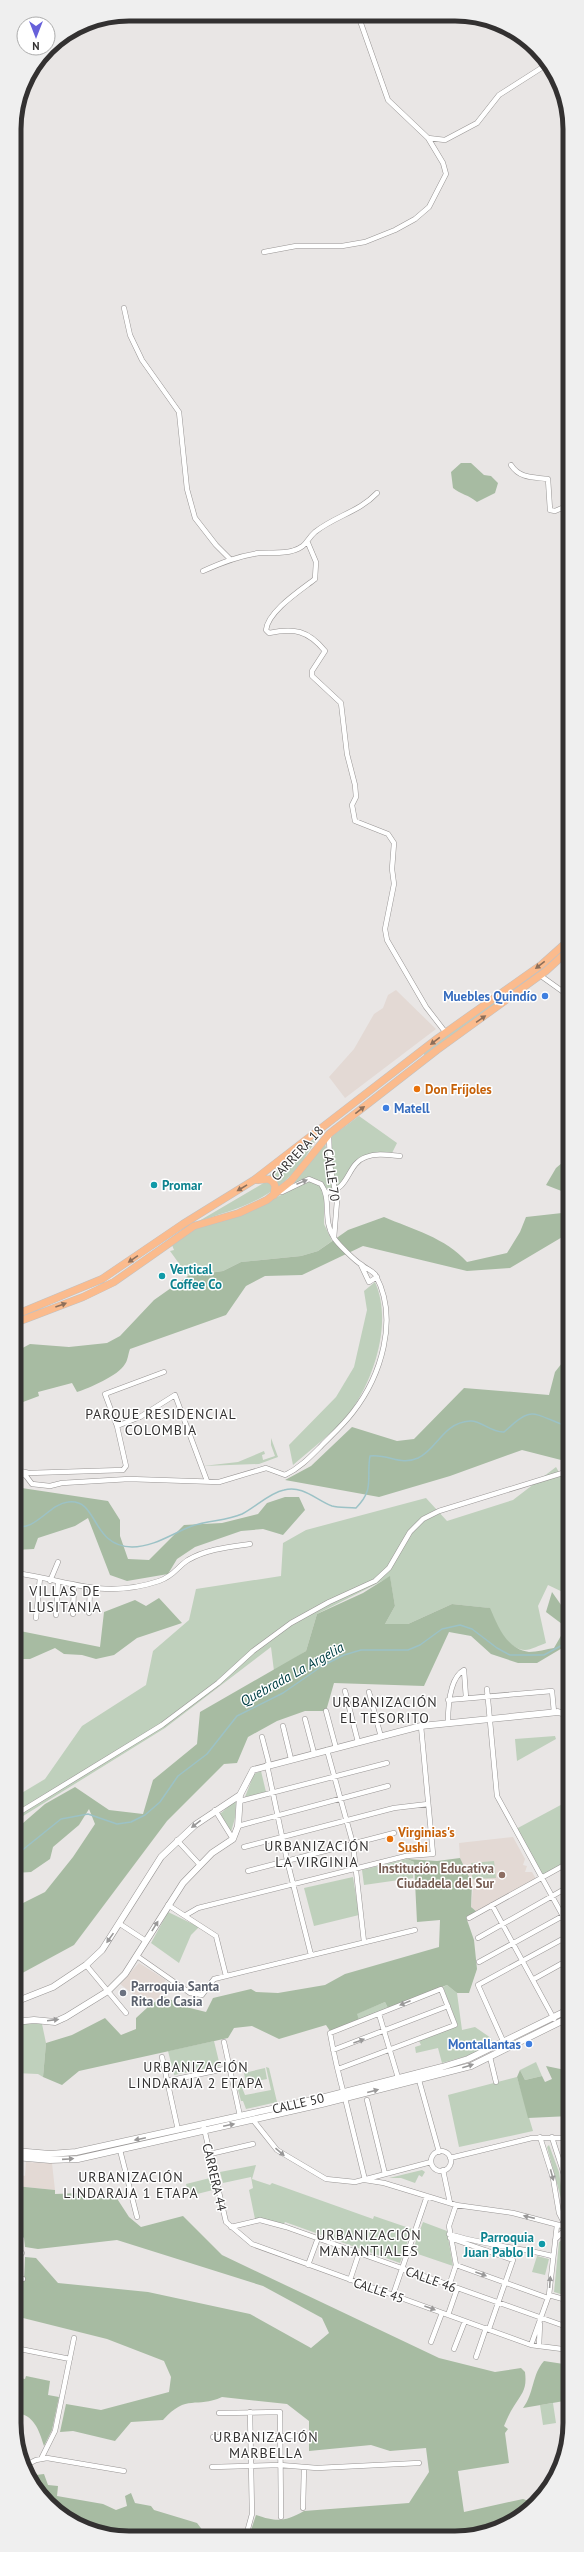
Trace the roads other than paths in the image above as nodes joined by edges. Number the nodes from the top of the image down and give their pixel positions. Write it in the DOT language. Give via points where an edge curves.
graph roads {
  1 [pos="360,21"];
  2 [pos="543,67"];
  3 [pos="428,138"];
  4 [pos="264,252"];
  5 [pos="124,308"];
  6 [pos="511,465"];
  7 [pos="377,493"];
  8 [pos="563,508"];
  9 [pos="308,543"];
  10 [pos="230,559"];
  11 [pos="203,571"];
  12 [pos="563,945"];
  13 [pos="563,956"];
  14 [pos="541,976"];
  15 [pos="563,992"];
  16 [pos="446,1033"];
  17 [pos="329,1134"];
  18 [pos="400,1156"];
  19 [pos="254,1180"];
  20 [pos="336,1191"];
  21 [pos="326,1192"];
  22 [pos="274,1195"];
  23 [pos="267,1200"];
  24 [pos="334,1239"];
  25 [pos="361,1265"];
  26 [pos="377,1277"];
  27 [pos="21,1313"];
  28 [pos="21,1321"];
  29 [pos="164,1372"];
  30 [pos="117,1426"];
  31 [pos="21,1471"];
  32 [pos="563,1473"];
  33 [pos="21,1474"];
  34 [pos="207,1481"];
  35 [pos="250,1544"];
  36 [pos="58,1562"];
  37 [pos="21,1574"];
  38 [pos="40,1578"];
  39 [pos="50,1581"];
  40 [pos="58,1582"];
  41 [pos="74,1585"];
  42 [pos="90,1589"];
  43 [pos="89,1613"];
  44 [pos="73,1614"];
  45 [pos="56,1615"];
  46 [pos="36,1618"];
  47 [pos="487,1689"];
  48 [pos="345,1691"];
  49 [pos="369,1692"];
  50 [pos="487,1696"];
  51 [pos="466,1698"];
  52 [pos="448,1700"];
  53 [pos="326,1711"];
  54 [pos="554,1712"];
  55 [pos="563,1714"];
  56 [pos="305,1719"];
  57 [pos="489,1719"];
  58 [pos="448,1723"];
  59 [pos="283,1726"];
  60 [pos="421,1726"];
  61 [pos="262,1737"];
  62 [pos="381,1737"];
  63 [pos="358,1742"];
  64 [pos="336,1748"];
  65 [pos="327,1750"];
  66 [pos="314,1753"];
  67 [pos="290,1759"];
  68 [pos="387,1763"];
  69 [pos="268,1765"];
  70 [pos="335,1776"];
  71 [pos="388,1786"];
  72 [pos="273,1792"];
  73 [pos="240,1798"];
  74 [pos="341,1799"];
  75 [pos="428,1804"];
  76 [pos="215,1810"];
  77 [pos="21,1811"];
  78 [pos="278,1815"];
  79 [pos="347,1821"];
  80 [pos="238,1826"];
  81 [pos="394,1833"];
  82 [pos="283,1837"];
  83 [pos="233,1839"];
  84 [pos="177,1840"];
  85 [pos="353,1844"];
  86 [pos="244,1847"];
  87 [pos="287,1860"];
  88 [pos="200,1865"];
  89 [pos="563,1866"];
  90 [pos="356,1869"];
  91 [pos="248,1871"];
  92 [pos="541,1878"];
  93 [pos="293,1884"];
  94 [pos="563,1890"];
  95 [pos="551,1897"];
  96 [pos="168,1905"];
  97 [pos="492,1905"];
  98 [pos="186,1916"];
  99 [pos="562,1916"];
  100 [pos="469,1918"];
  101 [pos="120,1924"];
  102 [pos="502,1924"];
  103 [pos="414,1930"];
  104 [pos="478,1938"];
  105 [pos="563,1939"];
  106 [pos="146,1941"];
  107 [pos="364,1942"];
  108 [pos="513,1943"];
  109 [pos="311,1955"];
  110 [pos="137,1956"];
  111 [pos="523,1960"];
  112 [pos="479,1962"];
  113 [pos="563,1963"];
  114 [pos="86,1965"];
  115 [pos="226,1976"];
  116 [pos="534,1979"];
  117 [pos="108,1991"];
  118 [pos="21,2000"];
  119 [pos="448,2006"];
  120 [pos="126,2013"];
  121 [pos="379,2014"];
  122 [pos="563,2014"];
  123 [pos="554,2018"];
  124 [pos="563,2020"];
  125 [pos="21,2021"];
  126 [pos="386,2031"];
  127 [pos="224,2042"];
  128 [pos="504,2043"];
  129 [pos="333,2050"];
  130 [pos="391,2050"];
  131 [pos="162,2057"];
  132 [pos="490,2057"];
  133 [pos="229,2068"];
  134 [pos="338,2069"];
  135 [pos="418,2076"];
  136 [pos="167,2081"];
  137 [pos="399,2081"];
  138 [pos="496,2082"];
  139 [pos="344,2095"];
  140 [pos="367,2100"];
  141 [pos="240,2116"];
  142 [pos="254,2121"];
  143 [pos="204,2127"];
  144 [pos="178,2130"];
  145 [pos="552,2137"];
  146 [pos="540,2138"];
  147 [pos="563,2138"];
  148 [pos="253,2144"];
  149 [pos="120,2150"];
  150 [pos="21,2152"];
  151 [pos="438,2152"];
  152 [pos="210,2154"];
  153 [pos="21,2158"];
  154 [pos="450,2158"];
  155 [pos="431,2162"];
  156 [pos="443,2170"];
  157 [pos="385,2174"];
  158 [pos="563,2177"];
  159 [pos="365,2180"];
  160 [pos="427,2196"];
  161 [pos="450,2203"];
  162 [pos="456,2205"];
  163 [pos="137,2216"];
  164 [pos="563,2219"];
  165 [pos="557,2225"];
  166 [pos="563,2226"];
  167 [pos="231,2227"];
  168 [pos="563,2232"];
  169 [pos="450,2236"];
  170 [pos="318,2238"];
  171 [pos="554,2241"];
  172 [pos="359,2253"];
  173 [pos="552,2256"];
  174 [pos="308,2265"];
  175 [pos="456,2265"];
  176 [pos="404,2269"];
  177 [pos="350,2280"];
  178 [pos="505,2282"];
  179 [pos="449,2286"];
  180 [pos="457,2289"];
  181 [pos="393,2295"];
  182 [pos="548,2296"];
  183 [pos="563,2300"];
  184 [pos="498,2304"];
  185 [pos="442,2313"];
  186 [pos="448,2315"];
  187 [pos="540,2318"];
  188 [pos="465,2320"];
  189 [pos="563,2326"];
  190 [pos="488,2328"];
  191 [pos="74,2338"];
  192 [pos="431,2342"];
  193 [pos="531,2345"];
  194 [pos="539,2346"];
  195 [pos="21,2349"];
  196 [pos="454,2349"];
  197 [pos="563,2349"];
  198 [pos="476,2357"];
  199 [pos="70,2359"];
  200 [pos="250,2412"];
  201 [pos="219,2413"];
  202 [pos="250,2436"];
  203 [pos="280,2436"];
  204 [pos="300,2436"];
  205 [pos="213,2437"];
  206 [pos="41,2458"];
  207 [pos="29,2463"];
  208 [pos="419,2463"];
  209 [pos="252,2465"];
  210 [pos="280,2465"];
  211 [pos="212,2466"];
  212 [pos="304,2467"];
  213 [pos="124,2471"];
  214 [pos="303,2508"];
  215 [pos="281,2517"];
  216 [pos="247,2531"];
  1 -- 3 [label="street" via="388,100"];
  2 -- 3 [label="street" via="500,95 477,123 444,140"];
  3 -- 4 [label="street" via="443,163 446,174 429,207 415,219 365,242 342,246 296,246"];
  5 -- 10 [label="street" via="130,335 142,360 179,412 187,489 195,518"];
  6 -- 8 [label="street" via="515,471 528,478 548,479 550,510"];
  7 -- 9 [label="street" via="365,505 314,533"];
  9 -- 10 [label="street" via="282,553 259,553"];
  9 -- 16 [label="street" via="316,562 316,579 271,617 266,630 268,633 297,630 314,639 325,651 312,671 312,676 341,703 346,754 355,785 352,815 355,821 388,834 394,844 394,884 386,936 422,1001"];
  10 -- 11 [label="street"];
  12 -- 16 [label="main road, CARRERA 18, one-way" via="541,965"];
  13 -- 14 [label="main road, CARRERA 18"];
  14 -- 15 [label="street"];
  17 -- 14 [label="main road, CARRERA 18, one-way" via="438,1050"];
  16 -- 19 [label="main road, CARRERA 18, one-way"];
  17 -- 20 [label="street, CALLE 70" via="330,1165"];
  17 -- 22 [label="main road, CARRERA 18" via="300,1171"];
  18 -- 20 [label="street" via="380,1154 365,1157 354,1166 348,1178"];
  19 -- 22 [label="main road" via="272,1180 276,1189"];
  19 -- 27 [label="main road, CARRERA 18, one-way" via="102,1279"];
  20 -- 21 [label="street"];
  20 -- 24 [label="street, CALLE 70"];
  23 -- 21 [label="street, one-way" via="309,1179 321,1184"];
  21 -- 24 [label="street" via="326,1223"];
  22 -- 23 [label="main road, CARRERA 18"];
  28 -- 23 [label="main road, CARRERA 18, one-way" via="114,1282 188,1229 238,1213"];
  24 -- 25 [label="street"];
  25 -- 26 [label="street"];
  25 -- 26 [label="street" via="369,1282"];
  26 -- 34 [label="street" via="387,1310 384,1341 376,1374 354,1411 300,1466 285,1475 266,1468 228,1481"];
  29 -- 30 [label="street" via="106,1394"];
  30 -- 31 [label="street" via="126,1466 123,1470"];
  30 -- 34 [label="street" via="140,1417 176,1395"];
  32 -- 77 [label="street" via="439,1511 423,1519 410,1532 383,1575 375,1582 329,1602 291,1623 162,1725"];
  33 -- 34 [label="street" via="32,1484 42,1486 129,1479"];
  35 -- 42 [label="street" via="206,1552 186,1561 172,1575 150,1583 120,1589"];
  36 -- 39 [label="street"];
  37 -- 38 [label="street"];
  38 -- 39 [label="street"];
  38 -- 46 [label="street"];
  39 -- 40 [label="street"];
  40 -- 41 [label="street"];
  40 -- 45 [label="street"];
  41 -- 42 [label="street"];
  41 -- 44 [label="street"];
  42 -- 43 [label="street"];
  47 -- 50 [label="street"];
  48 -- 63 [label="street"];
  49 -- 62 [label="street"];
  50 -- 51 [label="street"];
  50 -- 54 [label="street" via="552,1691"];
  50 -- 57 [label="street"];
  51 -- 52 [label="street"];
  51 -- 52 [label="street" via="464,1670 459,1675"];
  52 -- 58 [label="street"];
  53 -- 64 [label="street"];
  54 -- 55 [label="main road"];
  54 -- 57 [label="main road"];
  56 -- 66 [label="street"];
  57 -- 58 [label="main road"];
  57 -- 92 [label="street" via="497,1796"];
  58 -- 60 [label="main road"];
  59 -- 67 [label="street"];
  60 -- 62 [label="main road"];
  60 -- 75 [label="street"];
  61 -- 69 [label="street"];
  62 -- 63 [label="main road"];
  63 -- 64 [label="main road"];
  64 -- 65 [label="main road"];
  65 -- 66 [label="main road"];
  65 -- 70 [label="street"];
  66 -- 67 [label="main road"];
  67 -- 69 [label="main road"];
  68 -- 70 [label="street"];
  69 -- 72 [label="street"];
  69 -- 73 [label="main road" via="253,1770"];
  70 -- 72 [label="street"];
  70 -- 74 [label="street"];
  71 -- 74 [label="street"];
  72 -- 73 [label="street"];
  72 -- 78 [label="street"];
  73 -- 76 [label="main road"];
  73 -- 80 [label="main road"];
  74 -- 78 [label="street"];
  74 -- 79 [label="street"];
  75 -- 79 [label="street" via="394,1808"];
  75 -- 90 [label="street" via="434,1854 406,1856"];
  76 -- 83 [label="street"];
  76 -- 84 [label="main road, one-way"];
  78 -- 80 [label="street"];
  78 -- 82 [label="street"];
  79 -- 82 [label="street"];
  79 -- 85 [label="street"];
  80 -- 83 [label="main road"];
  81 -- 85 [label="street"];
  82 -- 86 [label="street"];
  82 -- 87 [label="street"];
  83 -- 88 [label="main road" via="212,1852"];
  84 -- 88 [label="street"];
  84 -- 101 [label="main road" via="161,1857"];
  85 -- 87 [label="street"];
  85 -- 90 [label="street"];
  87 -- 91 [label="street"];
  87 -- 93 [label="street"];
  88 -- 96 [label="main road"];
  89 -- 92 [label="street"];
  90 -- 93 [label="street"];
  90 -- 107 [label="street"];
  92 -- 95 [label="street"];
  92 -- 97 [label="street"];
  93 -- 98 [label="street" via="198,1908"];
  93 -- 109 [label="street"];
  94 -- 95 [label="street"];
  95 -- 99 [label="street"];
  95 -- 102 [label="street"];
  96 -- 98 [label="street"];
  106 -- 96 [label="main road, one-way"];
  97 -- 100 [label="street"];
  97 -- 102 [label="street"];
  98 -- 115 [label="street" via="216,1936"];
  99 -- 108 [label="street"];
  101 -- 106 [label="street"];
  101 -- 114 [label="main road, one-way" via="102,1950"];
  102 -- 104 [label="street"];
  102 -- 108 [label="street"];
  103 -- 107 [label="street"];
  105 -- 111 [label="street"];
  106 -- 110 [label="main road"];
  107 -- 109 [label="street"];
  108 -- 111 [label="street"];
  108 -- 112 [label="street"];
  109 -- 115 [label="street"];
  110 -- 115 [label="street" via="190,1993 202,1995 212,1981"];
  110 -- 117 [label="main road" via="125,1974"];
  111 -- 116 [label="street"];
  111 -- 128 [label="street" via="478,1985"];
  113 -- 116 [label="street"];
  114 -- 117 [label="street"];
  114 -- 118 [label="main road" via="53,1987"];
  116 -- 123 [label="street"];
  117 -- 120 [label="street"];
  125 -- 117 [label="main road, one-way" via="55,2022"];
  119 -- 121 [label="street, one-way" via="441,1989"];
  119 -- 126 [label="street"];
  119 -- 130 [label="street" via="455,2025"];
  121 -- 126 [label="street"];
  121 -- 129 [label="street" via="330,2032"];
  122 -- 123 [label="main road, CALLE 50"];
  123 -- 128 [label="main road, CALLE 50"];
  124 -- 132 [label="main road, CALLE 50"];
  129 -- 126 [label="street, one-way"];
  126 -- 130 [label="street"];
  127 -- 133 [label="street"];
  128 -- 135 [label="main road, CALLE 50" via="468,2059"];
  129 -- 134 [label="street"];
  130 -- 134 [label="street"];
  130 -- 137 [label="street"];
  131 -- 136 [label="street"];
  135 -- 132 [label="main road, CALLE 50, one-way" via="471,2066"];
  132 -- 138 [label="street"];
  133 -- 136 [label="street"];
  133 -- 141 [label="street"];
  134 -- 139 [label="street"];
  135 -- 137 [label="main road, CALLE 50"];
  135 -- 151 [label="street"];
  136 -- 144 [label="street"];
  137 -- 139 [label="main road, CALLE 50"];
  139 -- 141 [label="main road, CALLE 50"];
  139 -- 142 [label="main road, CALLE 50"];
  139 -- 159 [label="street"];
  140 -- 157 [label="street"];
  141 -- 143 [label="main road, CALLE 50"];
  143 -- 142 [label="main road, CALLE 50, one-way"];
  142 -- 159 [label="street, one-way" via="277,2150 326,2179 347,2183"];
  143 -- 144 [label="main road, CALLE 50"];
  143 -- 149 [label="main road, CALLE 50"];
  143 -- 152 [label="street, CARRERA 44"];
  144 -- 150 [label="main road, CALLE 50, one-way" via="76,2152 50,2154"];
  145 -- 146 [label="street"];
  145 -- 147 [label="street"];
  145 -- 158 [label="street"];
  146 -- 154 [label="street"];
  146 -- 164 [label="street, one-way" via="553,2178 559,2213"];
  148 -- 152 [label="street"];
  153 -- 149 [label="main road, CALLE 50, one-way" via="71,2159"];
  149 -- 163 [label="street"];
  151 -- 154 [label="street" via="444,2152"];
  151 -- 155 [label="street" via="433,2155"];
  152 -- 167 [label="street, CARRERA 44" via="226,2222"];
  154 -- 156 [label="street" via="448,2167"];
  155 -- 156 [label="street" via="436,2170"];
  155 -- 157 [label="street"];
  156 -- 161 [label="street"];
  157 -- 159 [label="street"];
  159 -- 160 [label="street"];
  160 -- 161 [label="street"];
  160 -- 176 [label="street"];
  161 -- 162 [label="street"];
  165 -- 162 [label="street, one-way" via="532,2217"];
  162 -- 169 [label="street" via="449,2226"];
  165 -- 166 [label="street"];
  165 -- 171 [label="street"];
  167 -- 170 [label="street, CALLE 46" via="260,2220"];
  167 -- 174 [label="street, CALLE 45" via="261,2249"];
  168 -- 171 [label="street"];
  169 -- 173 [label="street" via="484,2244 519,2247"];
  169 -- 175 [label="street"];
  169 -- 178 [label="street" via="513,2260"];
  170 -- 172 [label="street, CALLE 46"];
  170 -- 174 [label="street"];
  171 -- 173 [label="street"];
  172 -- 176 [label="street, CALLE 46"];
  172 -- 177 [label="street"];
  182 -- 173 [label="street, one-way"];
  174 -- 177 [label="street, CALLE 45"];
  175 -- 178 [label="street, one-way"];
  175 -- 179 [label="street"];
  176 -- 179 [label="street, CALLE 46"];
  176 -- 181 [label="street"];
  177 -- 181 [label="street, CALLE 45"];
  178 -- 182 [label="street"];
  178 -- 184 [label="street"];
  179 -- 180 [label="street, CALLE 46"];
  180 -- 184 [label="street, CALLE 46"];
  180 -- 186 [label="street"];
  181 -- 185 [label="street, CALLE 45, one-way"];
  182 -- 183 [label="street"];
  182 -- 187 [label="street"];
  184 -- 187 [label="street, CALLE 46"];
  184 -- 190 [label="street"];
  185 -- 186 [label="street, CALLE 45"];
  185 -- 192 [label="street"];
  186 -- 188 [label="street, CALLE 45"];
  187 -- 189 [label="street, CALLE 46"];
  187 -- 193 [label="street"];
  187 -- 194 [label="street"];
  188 -- 190 [label="street, CALLE 45"];
  188 -- 196 [label="street"];
  190 -- 193 [label="street, CALLE 45"];
  190 -- 198 [label="street"];
  191 -- 199 [label="street"];
  193 -- 194 [label="street, CALLE 45"];
  194 -- 197 [label="street, CALLE 45"];
  195 -- 199 [label="street"];
  199 -- 206 [label="street" via="55,2431"];
  200 -- 201 [label="street"];
  200 -- 202 [label="street"];
  200 -- 203 [label="street" via="280,2412"];
  202 -- 203 [label="street"];
  202 -- 205 [label="street"];
  202 -- 209 [label="street"];
  203 -- 204 [label="street"];
  203 -- 210 [label="street"];
  206 -- 207 [label="street"];
  206 -- 213 [label="street"];
  208 -- 212 [label="street"];
  209 -- 210 [label="street"];
  209 -- 211 [label="street"];
  209 -- 216 [label="street" via="252,2514"];
  210 -- 212 [label="street"];
  210 -- 215 [label="street"];
  212 -- 214 [label="street"];
}
